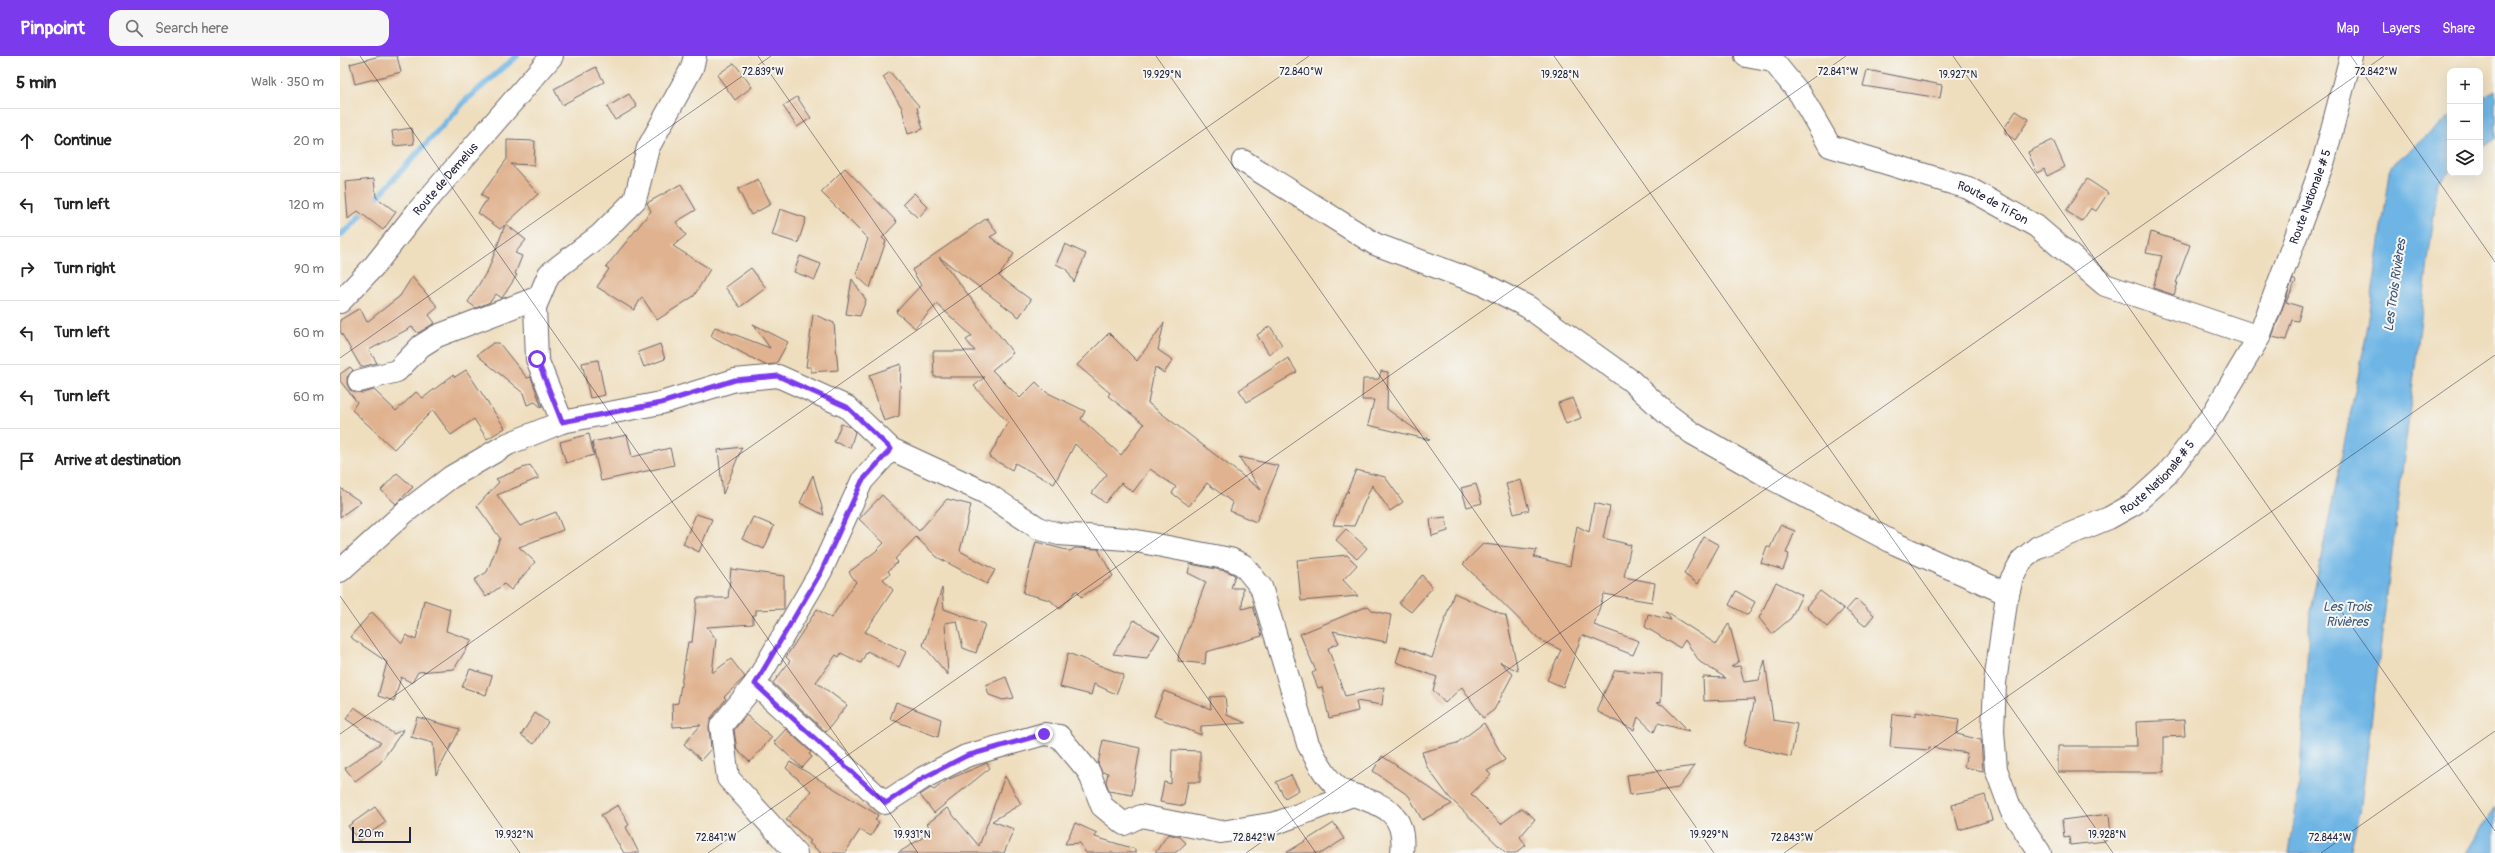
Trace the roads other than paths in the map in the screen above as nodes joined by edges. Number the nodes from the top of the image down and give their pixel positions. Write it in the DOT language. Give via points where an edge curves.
graph roads {
  1 [pos="552,56"];
  2 [pos="695,56"];
  3 [pos="1746,56"];
  4 [pos="2351,56"];
  5 [pos="1243,161"];
  6 [pos="539,297"];
  7 [pos="340,302"];
  8 [pos="2259,337"];
  9 [pos="359,381"];
  10 [pos="562,422"];
  11 [pos="891,449"];
  12 [pos="340,571"];
  13 [pos="2008,594"];
  14 [pos="755,684"];
  15 [pos="1353,795"];
  16 [pos="796,853"];
  17 [pos="1402,853"];
  18 [pos="2040,853"];
  1 -- 7 [label="street, Route de Demelus" via="417,212 374,266"];
  2 -- 6 [label="street" via="692,68 648,148 635,200 600,235 549,274"];
  3 -- 8 [label="street, Route de Ti Fon" via="1773,61 1800,94 1830,146 1968,188 2036,226 2105,285"];
  4 -- 8 [label="street, Route Nationale # 5" via="2324,160"];
  5 -- 13 [label="street" via="1374,244 1485,285 1528,307 1630,380 1692,433 1769,477 1902,548"];
  6 -- 9 [label="street" via="437,336 421,346 397,371"];
  6 -- 10 [label="street" via="535,307 537,359"];
  8 -- 13 [label="street, Route Nationale # 5" via="2213,414 2167,474 2134,504 2109,518 2038,547 2022,560 2012,578"];
  10 -- 11 [label="street" via="661,403 735,380 778,376 847,407"];
  10 -- 12 [label="street" via="508,444 451,476 404,513"];
  11 -- 14 [label="street" via="862,481 821,572"];
  11 -- 15 [label="street" via="984,492 1040,529 1059,534 1126,538 1230,559 1243,565 1260,587 1265,599 1308,744 1335,786"];
  13 -- 18 [label="street, Route Nationale # 5" via="1995,683 1993,731 1996,769 2011,810"];
  14 -- 15 [label="street" via="886,803 923,778 966,756 1044,734 1059,736 1089,772 1102,806 1124,824 1141,816 1221,832 1276,823"];
  14 -- 16 [label="street" via="721,726 728,778"];
  15 -- 17 [label="street" via="1382,804 1392,813 1403,836"];
}
